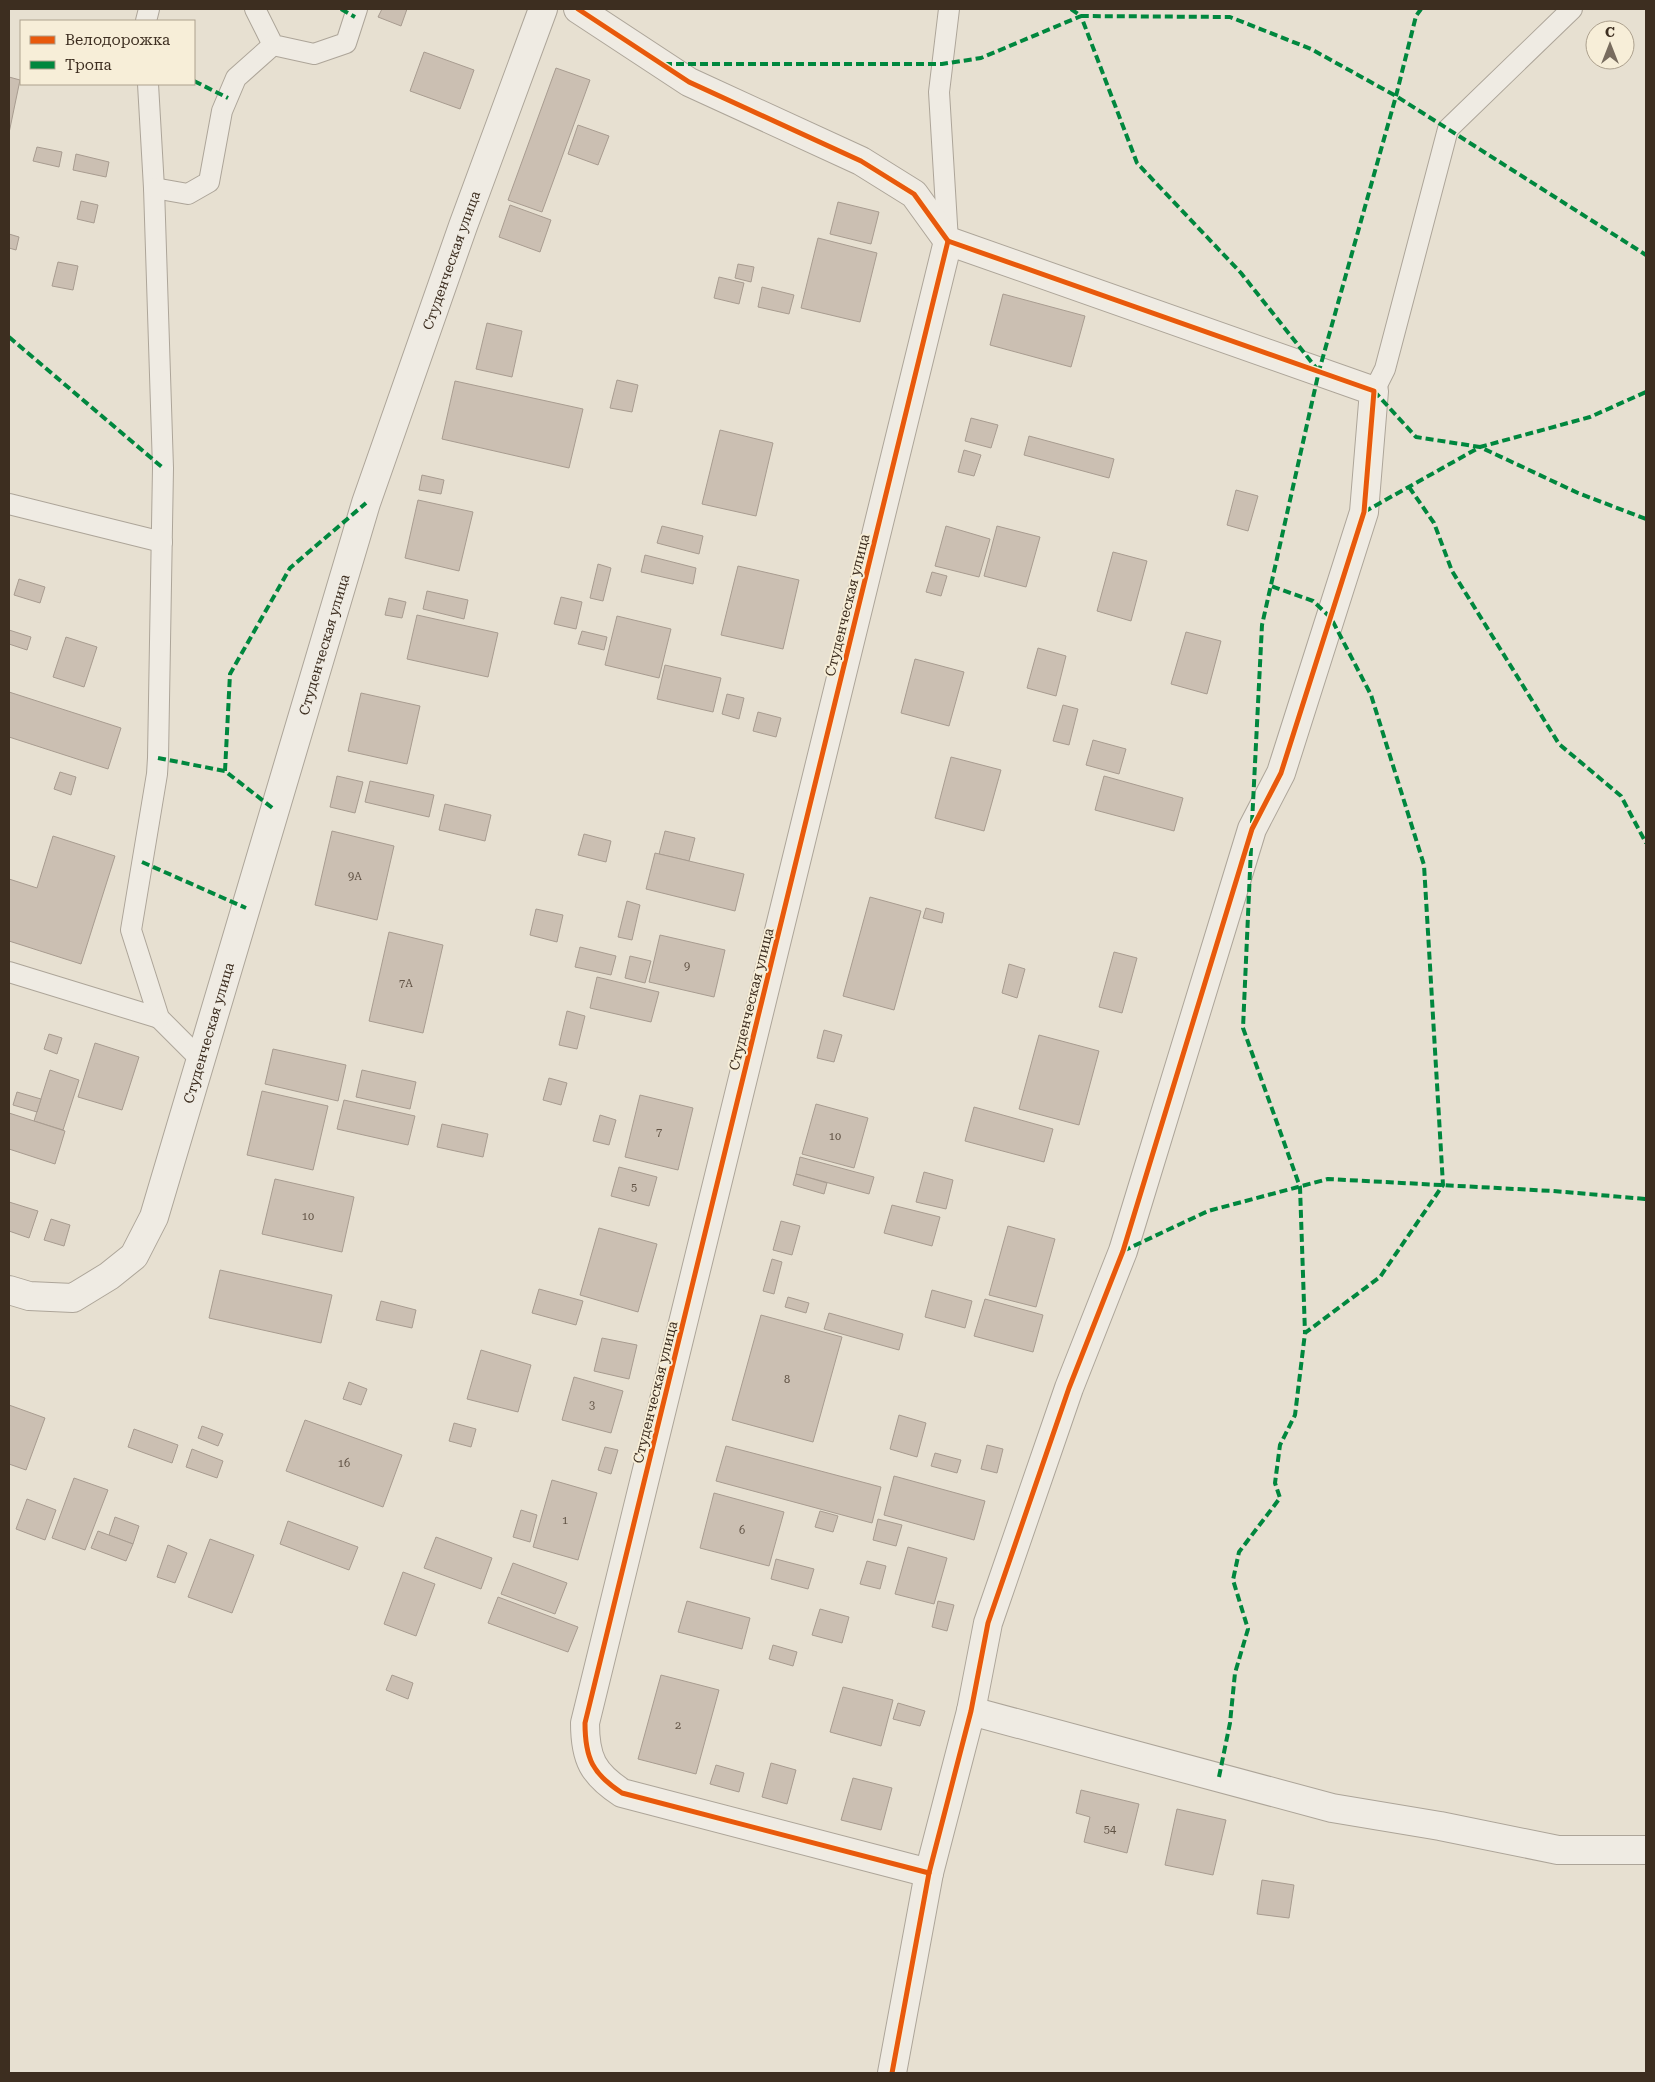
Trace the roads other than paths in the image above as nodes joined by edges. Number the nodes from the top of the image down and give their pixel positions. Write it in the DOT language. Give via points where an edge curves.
graph roads {
  1 [pos="255,9"];
  2 [pos="358,9"];
  3 [pos="543,9"];
  4 [pos="578,9"];
  5 [pos="949,9"];
  6 [pos="1572,9"];
  7 [pos="273,45"];
  8 [pos="148,85"];
  9 [pos="154,188"];
  10 [pos="948,241"];
  11 [pos="1374,391"];
  12 [pos="9,504"];
  13 [pos="162,542"];
  14 [pos="9,972"];
  15 [pos="159,1018"];
  16 [pos="201,1060"];
  17 [pos="9,1290"];
  18 [pos="972,1711"];
  19 [pos="1646,1850"];
  20 [pos="929,1873"];
  21 [pos="892,2073"];
  1 -- 7 [label="lane"];
  2 -- 7 [label="lane" via="346,43 314,54"];
  3 -- 16 [label="street, Студенческая улица" via="366,503"];
  4 -- 10 [label="street" via="689,82 861,161 914,194"];
  5 -- 10 [label="lane" via="939,92"];
  6 -- 11 [label="lane" via="1448,129 1385,370"];
  7 -- 9 [label="lane" via="236,78 222,111 210,182 188,194"];
  8 -- 9 [label="lane"];
  9 -- 13 [label="lane" via="163,468"];
  10 -- 11 [label="street"];
  10 -- 20 [label="street, Студенческая улица" via="585,1723 585,1744 591,1762 603,1781 622,1794"];
  11 -- 18 [label="street" via="1364,512 1281,773 1252,829 1123,1251 1069,1388 988,1623"];
  12 -- 13 [label="lane"];
  13 -- 15 [label="lane" via="157,774 131,930"];
  14 -- 15 [label="lane"];
  15 -- 16 [label="lane"];
  16 -- 17 [label="street, Студенческая улица" via="154,1217 134,1256 109,1276 72,1298 29,1296"];
  18 -- 19 [label="street" via="1332,1808 1558,1850"];
  18 -- 20 [label="street"];
  20 -- 21 [label="street"];
}
